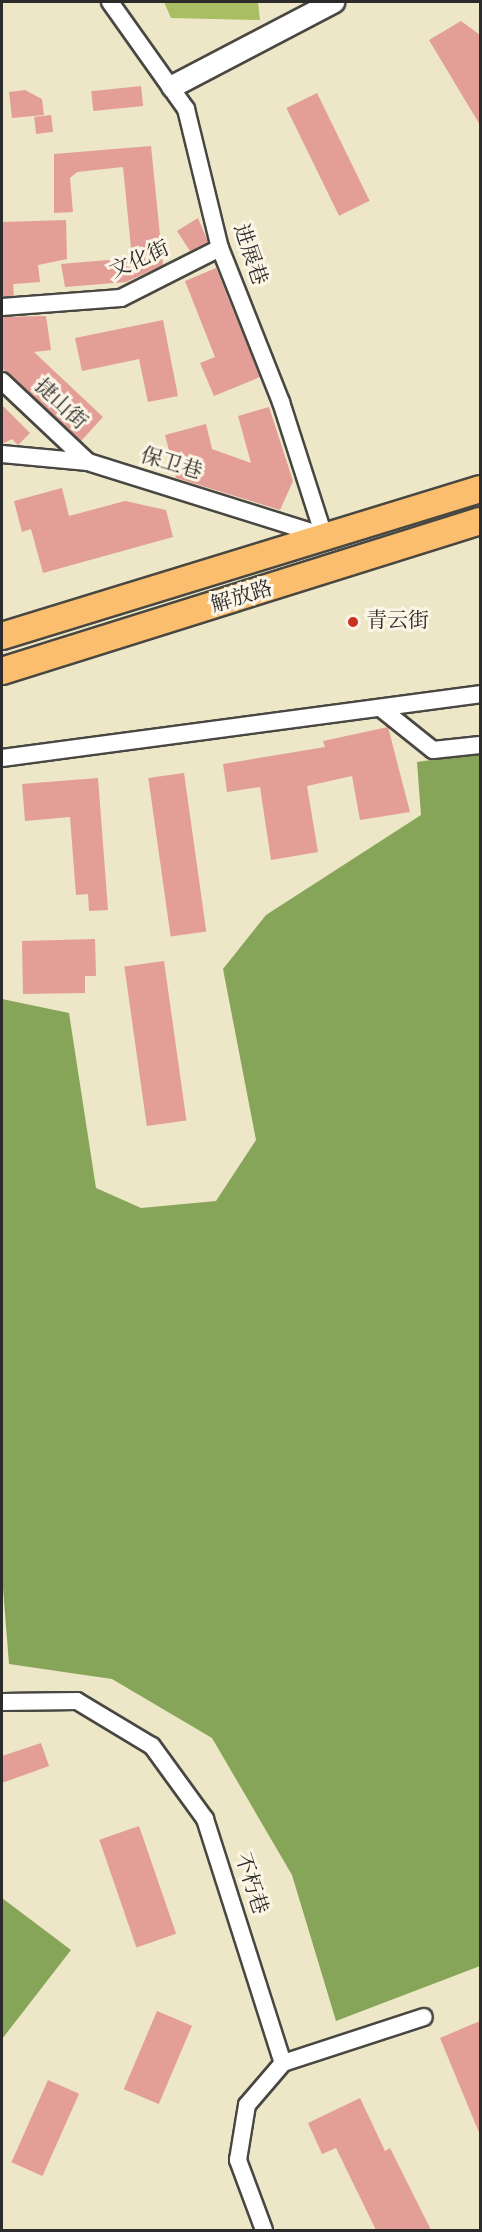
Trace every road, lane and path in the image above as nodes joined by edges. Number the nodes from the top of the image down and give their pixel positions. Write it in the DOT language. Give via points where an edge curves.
graph roads {
  1 [pos="110,2"];
  2 [pos="333,2"];
  3 [pos="172,86"];
  4 [pos="220,248"];
  5 [pos="2,307"];
  6 [pos="2,381"];
  7 [pos="2,454"];
  8 [pos="88,462"];
  9 [pos="480,489"];
  10 [pos="480,521"];
  11 [pos="324,536"];
  12 [pos="2,636"];
  13 [pos="2,671"];
  14 [pos="480,694"];
  15 [pos="383,710"];
  16 [pos="480,745"];
  17 [pos="2,758"];
  18 [pos="2,1702"];
  19 [pos="424,2017"];
  20 [pos="283,2063"];
  21 [pos="264,2230"];
  1 -- 3 [label="street, 进展巷"];
  2 -- 3 [label="street"];
  3 -- 4 [label="street, 进展巷" via="186,109"];
  4 -- 5 [label="street, 文化街" via="121,298"];
  4 -- 11 [label="street, 进展巷" via="281,402"];
  6 -- 8 [label="street, 捷山街"];
  7 -- 8 [label="street, 保卫巷"];
  8 -- 11 [label="street, 保卫巷"];
  9 -- 11 [label="main road, 解放路"];
  10 -- 13 [label="main road, 解放路"];
  11 -- 12 [label="main road, 解放路"];
  14 -- 15 [label="street"];
  15 -- 16 [label="street" via="433,750"];
  15 -- 17 [label="street"];
  18 -- 20 [label="street, 不朽巷" via="77,1701 152,1746 205,1820"];
  19 -- 20 [label="street"];
  20 -- 21 [label="street" via="247,2105 238,2160"];
}
